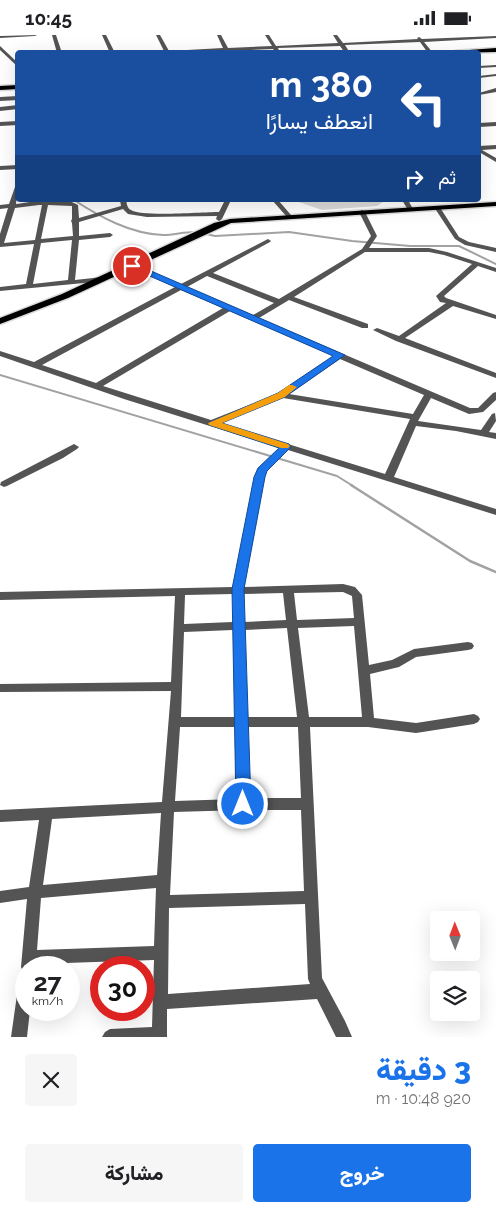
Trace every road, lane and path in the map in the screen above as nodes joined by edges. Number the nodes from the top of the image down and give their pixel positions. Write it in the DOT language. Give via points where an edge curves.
graph roads {
  1 [pos="21,35"];
  2 [pos="36,35"];
  3 [pos="54,35"];
  4 [pos="104,35"];
  5 [pos="158,35"];
  6 [pos="219,35"];
  7 [pos="268,35"];
  8 [pos="334,35"];
  9 [pos="376,35"];
  10 [pos="415,35"];
  11 [pos="0,37"];
  12 [pos="496,37"];
  13 [pos="420,41"];
  14 [pos="382,42"];
  15 [pos="341,44"];
  16 [pos="0,47"];
  17 [pos="275,47"];
  18 [pos="59,50"];
  19 [pos="112,50"];
  20 [pos="166,50"];
  21 [pos="226,50"];
  22 [pos="239,50"];
  23 [pos="277,50"];
  24 [pos="346,50"];
  25 [pos="428,50"];
  26 [pos="496,51"];
  27 [pos="481,52"];
  28 [pos="0,59"];
  29 [pos="15,59"];
  30 [pos="496,66"];
  31 [pos="481,67"];
  32 [pos="496,75"];
  33 [pos="481,77"];
  34 [pos="15,87"];
  35 [pos="0,88"];
  36 [pos="496,90"];
  37 [pos="481,94"];
  38 [pos="481,95"];
  39 [pos="496,97"];
  40 [pos="0,99"];
  41 [pos="15,99"];
  42 [pos="15,107"];
  43 [pos="0,109"];
  44 [pos="15,123"];
  45 [pos="0,124"];
  46 [pos="496,124"];
  47 [pos="481,125"];
  48 [pos="496,147"];
  49 [pos="481,149"];
  50 [pos="481,150"];
  51 [pos="481,157"];
  52 [pos="490,157"];
  53 [pos="496,160"];
  54 [pos="15,167"];
  55 [pos="0,168"];
  56 [pos="15,195"];
  57 [pos="226,202"];
  58 [pos="277,202"];
  59 [pos="406,202"];
  60 [pos="45,204"];
  61 [pos="124,204"];
  62 [pos="496,204"];
  63 [pos="11,206"];
  64 [pos="0,207"];
  65 [pos="437,207"];
  66 [pos="410,209"];
  67 [pos="362,212"];
  68 [pos="221,214"];
  69 [pos="290,217"];
  70 [pos="74,221"];
  71 [pos="213,227"];
  72 [pos="110,235"];
  73 [pos="76,238"];
  74 [pos="268,241"];
  75 [pos="37,242"];
  76 [pos="0,245"];
  77 [pos="366,247"];
  78 [pos="496,250"];
  79 [pos="477,264"];
  80 [pos="132,266"];
  81 [pos="496,270"];
  82 [pos="208,274"];
  83 [pos="102,279"];
  84 [pos="71,282"];
  85 [pos="29,286"];
  86 [pos="182,287"];
  87 [pos="0,289"];
  88 [pos="288,297"];
  89 [pos="279,302"];
  90 [pos="452,303"];
  91 [pos="230,308"];
  92 [pos="496,317"];
  93 [pos="254,318"];
  94 [pos="0,321"];
  95 [pos="365,326"];
  96 [pos="376,331"];
  97 [pos="399,339"];
  98 [pos="0,353"];
  99 [pos="340,355"];
  100 [pos="35,365"];
  101 [pos="496,376"];
  102 [pos="97,386"];
  103 [pos="429,393"];
  104 [pos="282,395"];
  105 [pos="496,395"];
  106 [pos="480,410"];
  107 [pos="496,417"];
  108 [pos="415,420"];
  109 [pos="212,423"];
  110 [pos="484,433"];
  111 [pos="496,436"];
  112 [pos="74,447"];
  113 [pos="282,450"];
  114 [pos="388,479"];
  115 [pos="4,484"];
  116 [pos="496,512"];
  117 [pos="238,589"];
  118 [pos="288,589"];
  119 [pos="180,591"];
  120 [pos="0,596"];
  121 [pos="360,622"];
  122 [pos="292,625"];
  123 [pos="240,627"];
  124 [pos="179,628"];
  125 [pos="468,646"];
  126 [pos="363,671"];
  127 [pos="177,686"];
  128 [pos="0,688"];
  129 [pos="474,719"];
  130 [pos="242,721"];
  131 [pos="175,722"];
  132 [pos="304,722"];
  133 [pos="368,722"];
  134 [pos="243,804"];
  135 [pos="307,804"];
  136 [pos="168,807"];
  137 [pos="46,813"];
  138 [pos="0,816"];
  139 [pos="163,881"];
  140 [pos="35,892"];
  141 [pos="0,897"];
  142 [pos="311,897"];
  143 [pos="163,902"];
  144 [pos="161,953"];
  145 [pos="30,956"];
  146 [pos="80,959"];
  147 [pos="320,991"];
  148 [pos="160,1002"];
  149 [pos="21,1021"];
  150 [pos="159,1036"];
  151 [pos="19,1037"];
  152 [pos="110,1037"];
  153 [pos="344,1037"];
  1 -- 2 [label="street"];
  1 -- 11 [label="street"];
  3 -- 18 [label="street"];
  4 -- 19 [label="street"];
  5 -- 20 [label="street"];
  6 -- 21 [label="street"];
  7 -- 17 [label="street"];
  8 -- 15 [label="street"];
  9 -- 14 [label="street"];
  10 -- 13 [label="street"];
  12 -- 13 [label="street"];
  13 -- 14 [label="street"];
  13 -- 25 [label="street"];
  14 -- 15 [label="street"];
  15 -- 17 [label="street"];
  15 -- 24 [label="street"];
  16 -- 29 [label="street"];
  17 -- 22 [label="street"];
  17 -- 23 [label="street"];
  26 -- 27 [label="main road"];
  28 -- 29 [label="street"];
  30 -- 31 [label="street"];
  32 -- 33 [label="street"];
  34 -- 35 [label="main road"];
  36 -- 37 [label="street"];
  38 -- 39 [label="street"];
  40 -- 41 [label="street"];
  42 -- 43 [label="street"];
  44 -- 45 [label="street"];
  46 -- 47 [label="street"];
  48 -- 49 [label="street"];
  50 -- 52 [label="street"];
  51 -- 52 [label="street"];
  52 -- 53 [label="street"];
  54 -- 55 [label="street"];
  56 -- 63 [label="street"];
  57 -- 68 [label="street"];
  58 -- 69 [label="street"];
  59 -- 66 [label="street"];
  60 -- 63 [label="street"];
  60 -- 70 [label="street" via="73,204"];
  60 -- 75 [label="street"];
  61 -- 68 [label="street" via="130,213 147,215"];
  61 -- 70 [label="street"];
  62 -- 65 [label="main road"];
  63 -- 64 [label="street"];
  63 -- 76 [label="street"];
  65 -- 66 [label="main road"];
  65 -- 78 [label="street" via="457,238 467,244"];
  66 -- 67 [label="main road"];
  67 -- 69 [label="main road"];
  67 -- 77 [label="street" via="374,236"];
  68 -- 71 [label="street"];
  69 -- 71 [label="main road" via="230,221"];
  70 -- 73 [label="street"];
  71 -- 80 [label="main road"];
  72 -- 73 [label="street"];
  73 -- 75 [label="street"];
  73 -- 84 [label="street"];
  74 -- 82 [label="street"];
  75 -- 76 [label="street"];
  75 -- 85 [label="street"];
  77 -- 79 [label="street" via="429,250"];
  77 -- 88 [label="street"];
  79 -- 81 [label="street"];
  79 -- 90 [label="street" via="440,296"];
  80 -- 83 [label="main road"];
  80 -- 86 [label="street"];
  82 -- 86 [label="street"];
  82 -- 89 [label="street"];
  83 -- 84 [label="street"];
  83 -- 94 [label="main road"];
  84 -- 85 [label="street"];
  85 -- 87 [label="street"];
  86 -- 91 [label="street"];
  86 -- 100 [label="street"];
  88 -- 89 [label="street"];
  88 -- 95 [label="street"];
  89 -- 93 [label="street"];
  90 -- 92 [label="street"];
  90 -- 97 [label="street"];
  91 -- 93 [label="street"];
  91 -- 102 [label="street"];
  93 -- 99 [label="street"];
  96 -- 97 [label="street"];
  97 -- 101 [label="street"];
  98 -- 100 [label="street"];
  99 -- 103 [label="street"];
  99 -- 104 [label="street"];
  100 -- 102 [label="street"];
  102 -- 109 [label="street"];
  103 -- 106 [label="street" via="469,411"];
  103 -- 108 [label="street"];
  104 -- 108 [label="street"];
  104 -- 109 [label="street"];
  105 -- 106 [label="street"];
  106 -- 107 [label="street"];
  107 -- 110 [label="street"];
  108 -- 110 [label="street"];
  108 -- 114 [label="street"];
  109 -- 113 [label="street"];
  110 -- 111 [label="street"];
  112 -- 115 [label="street"];
  113 -- 114 [label="street"];
  113 -- 117 [label="street" via="262,470"];
  114 -- 116 [label="street"];
  117 -- 118 [label="street"];
  117 -- 119 [label="street"];
  117 -- 123 [label="street"];
  118 -- 121 [label="street" via="351,590 357,595"];
  118 -- 122 [label="street"];
  119 -- 120 [label="street"];
  119 -- 124 [label="street"];
  121 -- 122 [label="street"];
  121 -- 126 [label="street"];
  122 -- 123 [label="street"];
  122 -- 132 [label="street"];
  123 -- 124 [label="street"];
  123 -- 130 [label="street"];
  124 -- 127 [label="street"];
  125 -- 126 [label="street" via="424,650 395,664"];
  126 -- 133 [label="street"];
  127 -- 128 [label="street"];
  127 -- 131 [label="street"];
  129 -- 133 [label="street" via="416,728"];
  130 -- 131 [label="street"];
  130 -- 132 [label="street"];
  130 -- 134 [label="street"];
  131 -- 136 [label="street"];
  132 -- 133 [label="street"];
  132 -- 135 [label="street"];
  134 -- 135 [label="street"];
  134 -- 136 [label="street"];
  135 -- 142 [label="street"];
  136 -- 137 [label="street"];
  136 -- 139 [label="street"];
  137 -- 138 [label="street"];
  137 -- 140 [label="street"];
  139 -- 140 [label="street"];
  139 -- 143 [label="street"];
  140 -- 141 [label="street"];
  140 -- 145 [label="street"];
  142 -- 143 [label="street"];
  142 -- 147 [label="street" via="313,963"];
  143 -- 144 [label="street"];
  144 -- 146 [label="street"];
  144 -- 148 [label="street"];
  147 -- 148 [label="street"];
  147 -- 153 [label="street"];
  148 -- 150 [label="street"];
  149 -- 151 [label="street"];
  150 -- 152 [label="street"];
}
